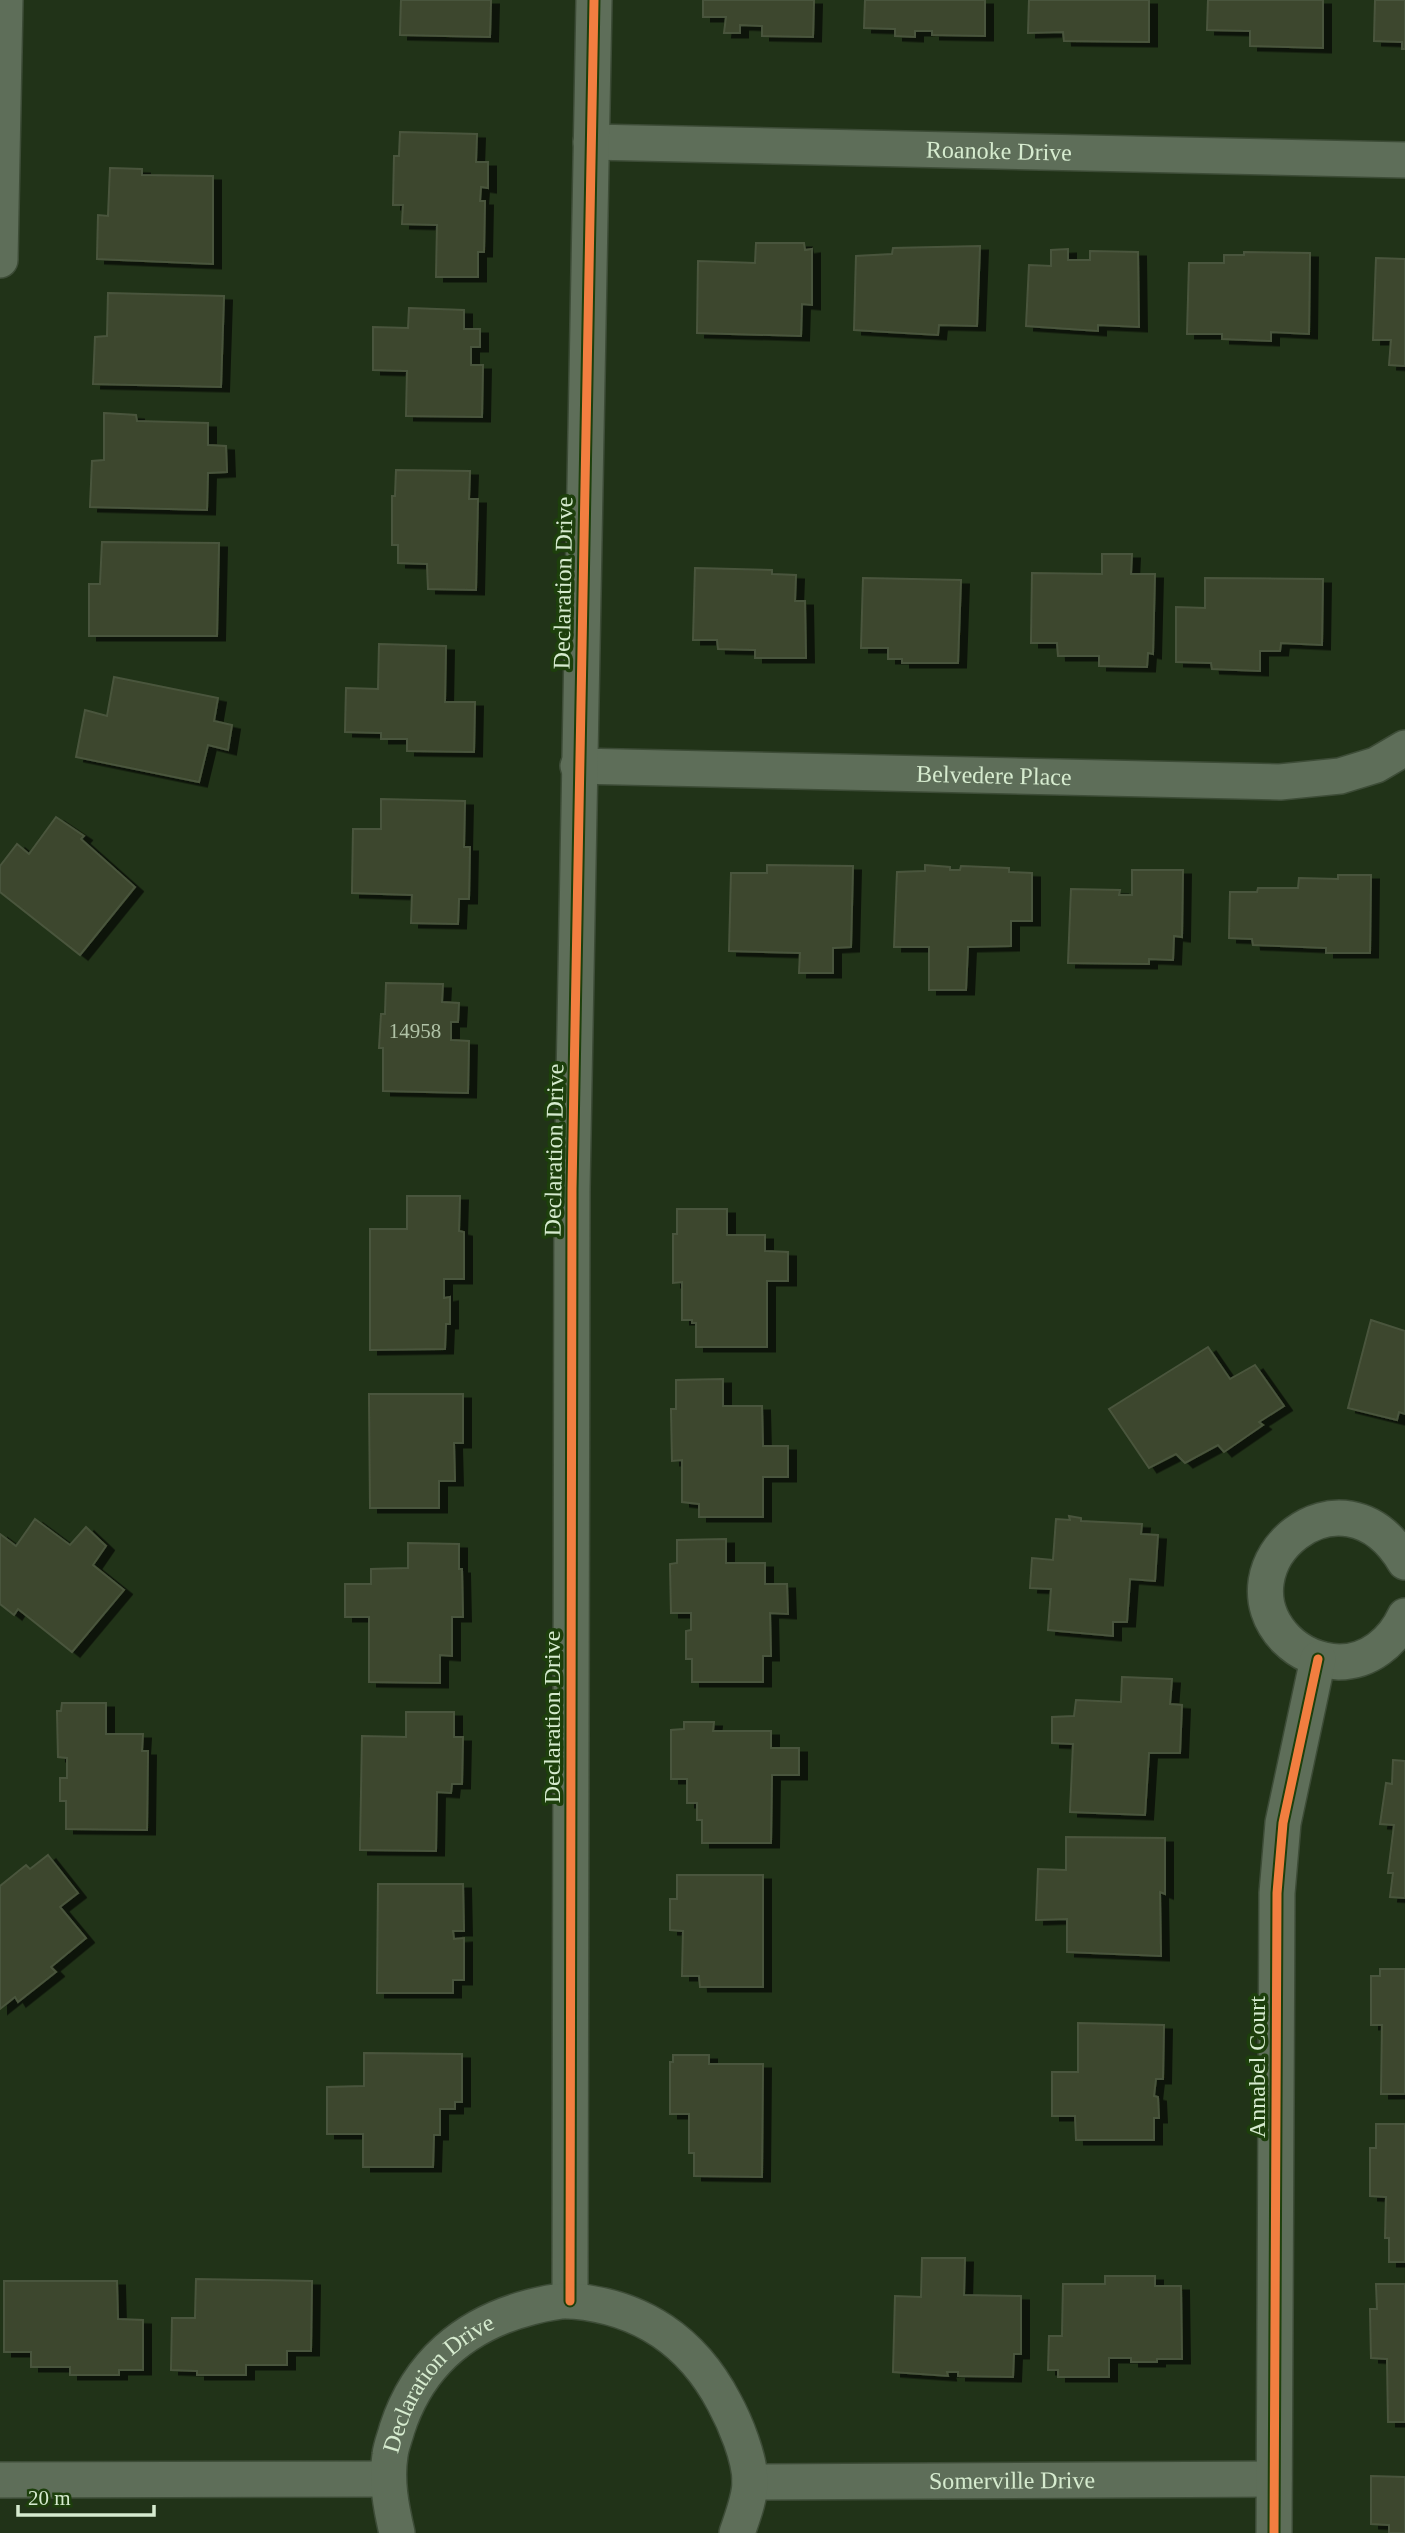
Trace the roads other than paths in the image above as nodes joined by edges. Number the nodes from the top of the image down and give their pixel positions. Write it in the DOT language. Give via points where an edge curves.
graph roads {
  1 [pos="5,0"];
  2 [pos="594,0"];
  3 [pos="592,142"];
  4 [pos="1405,160"];
  5 [pos="0,260"];
  6 [pos="1405,748"];
  7 [pos="578,766"];
  8 [pos="1405,1562"];
  9 [pos="1405,1616"];
  10 [pos="1318,1659"];
  11 [pos="570,2301"];
  12 [pos="388,2479"];
  13 [pos="1273,2479"];
  14 [pos="0,2480"];
  15 [pos="750,2482"];
  16 [pos="397,2533"];
  17 [pos="737,2533"];
  18 [pos="1274,2533"];
  1 -- 5 [label="street"];
  2 -- 3 [label="street, Declaration Drive"];
  3 -- 4 [label="street, Roanoke Drive"];
  3 -- 7 [label="street, Declaration Drive"];
  6 -- 7 [label="street, Belvedere Place" via="1376,765 1340,776 1280,782"];
  7 -- 11 [label="street, Declaration Drive" via="572,1189"];
  8 -- 10 [label="street" via="1376,1528 1353,1519 1329,1518 1305,1526 1285,1540 1272,1561 1266,1584 1268,1608 1278,1630 1296,1648"];
  9 -- 10 [label="street" via="1383,1647 1363,1658"];
  10 -- 13 [label="street, Annabel Court" via="1283,1823 1277,1893"];
  11 -- 12 [label="street, Declaration Drive" via="506,2313 440,2355 408,2399 390,2452"];
  11 -- 15 [label="street, Declaration Drive" via="627,2313 682,2344 702,2366 730,2413"];
  12 -- 14 [label="street"];
  12 -- 16 [label="street, Declaration Drive"];
  13 -- 15 [label="street, Somerville Drive"];
  13 -- 18 [label="street, Annabel Court"];
  15 -- 17 [label="street, Declaration Drive"];
}
